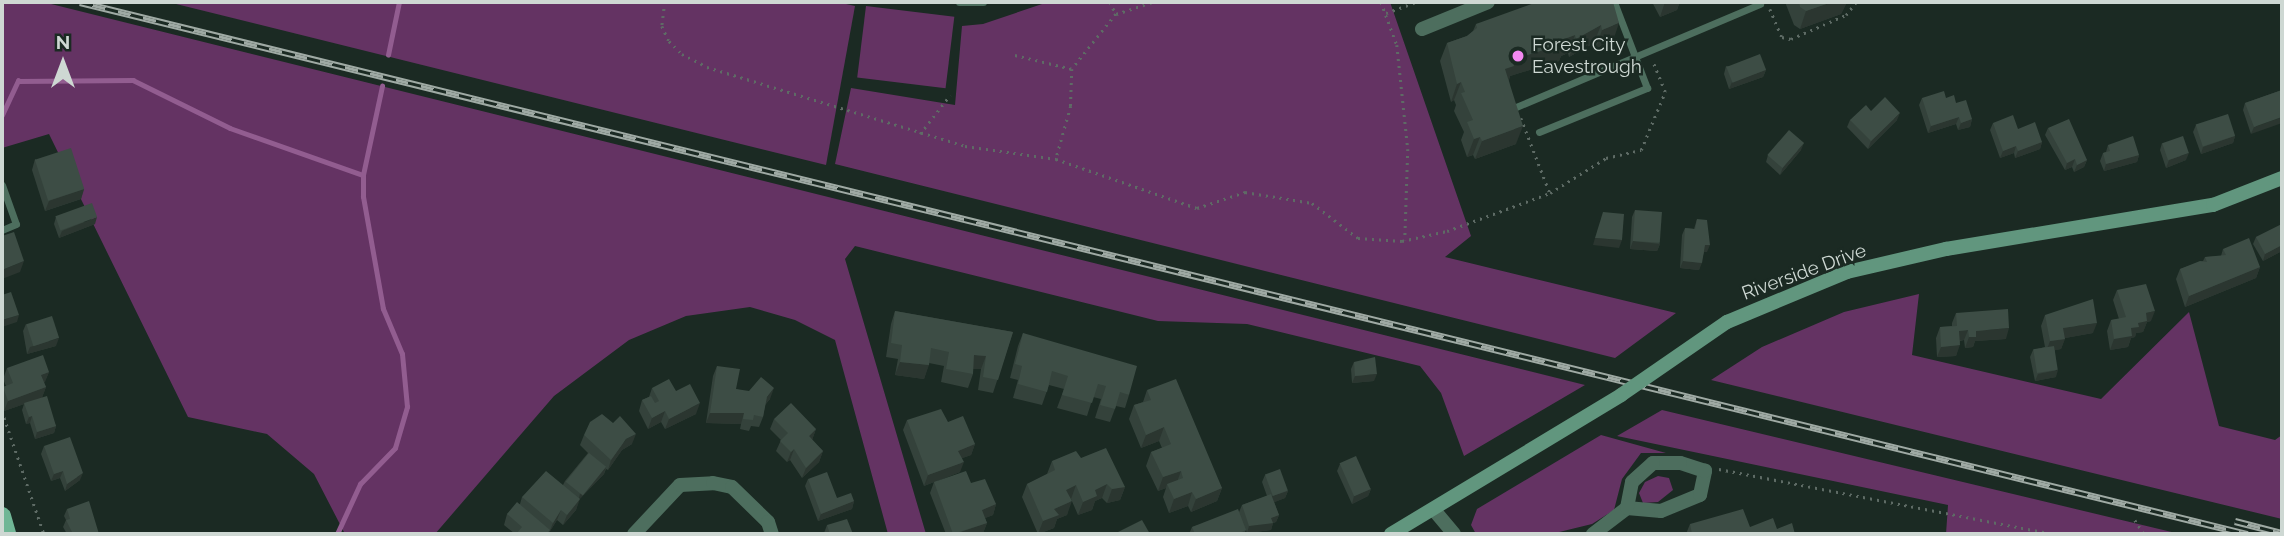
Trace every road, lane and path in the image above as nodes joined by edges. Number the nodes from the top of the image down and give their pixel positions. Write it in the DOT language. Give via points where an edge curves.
graph roads {
  1 [pos="665,2"];
  2 [pos="959,2"];
  3 [pos="983,2"];
  4 [pos="1110,2"];
  5 [pos="1153,2"];
  6 [pos="1381,2"];
  7 [pos="1417,2"];
  8 [pos="1488,2"];
  9 [pos="1614,2"];
  10 [pos="1857,2"];
  11 [pos="1764,3"];
  12 [pos="1386,13"];
  13 [pos="1116,14"];
  14 [pos="1422,29"];
  15 [pos="1648,50"];
  16 [pos="1015,55"];
  17 [pos="1635,55"];
  18 [pos="1072,69"];
  19 [pos="950,95"];
  20 [pos="1516,107"];
  21 [pos="1539,132"];
  22 [pos="920,134"];
  23 [pos="1056,159"];
  24 [pos="2282,178"];
  25 [pos="2,185"];
  26 [pos="1550,193"];
  27 [pos="2,230"];
  28 [pos="1405,241"];
  29 [pos="2,411"];
  30 [pos="1705,471"];
  31 [pos="1627,508"];
  32 [pos="1434,510"];
  33 [pos="2,516"];
  34 [pos="2135,520"];
  35 [pos="7,534"];
  36 [pos="44,534"];
  37 [pos="634,534"];
  38 [pos="772,534"];
  39 [pos="1391,534"];
  40 [pos="1454,534"];
  41 [pos="1593,534"];
  42 [pos="2054,534"];
  43 [pos="2144,534"];
  1 -- 22 [label="path" via="662,26 668,41 707,67"];
  2 -- 3 [label="lane"];
  4 -- 13 [label="path"];
  5 -- 13 [label="path"];
  6 -- 12 [label="path"];
  7 -- 12 [label="path"];
  8 -- 14 [label="street"];
  9 -- 17 [label="lane"];
  10 -- 11 [label="path" via="1846,15 1791,38 1782,37"];
  11 -- 15 [label="lane"];
  12 -- 28 [label="path" via="1397,45 1408,149"];
  13 -- 18 [label="path"];
  15 -- 17 [label="lane"];
  15 -- 26 [label="path" via="1665,92 1641,150 1606,158"];
  16 -- 18 [label="path"];
  17 -- 20 [label="lane"];
  17 -- 21 [label="lane" via="1647,88"];
  18 -- 23 [label="path" via="1071,106"];
  19 -- 22 [label="path"];
  20 -- 26 [label="path"];
  22 -- 23 [label="path" via="965,146"];
  23 -- 28 [label="path" via="1197,208 1245,192 1312,203 1358,238"];
  24 -- 32 [label="main road, Riverside Drive, bridge" via="2213,205 1946,249 1847,272 1727,322"];
  25 -- 27 [label="lane" via="16,224"];
  26 -- 28 [label="path" via="1447,231"];
  29 -- 36 [label="path"];
  30 -- 31 [label="street" via="1700,495 1661,511"];
  30 -- 31 [label="street" via="1680,463 1653,463 1632,482"];
  30 -- 42 [label="path" via="1727,468 1947,516"];
  31 -- 41 [label="street"];
  32 -- 39 [label="main road, Riverside Drive"];
  32 -- 40 [label="street"];
  33 -- 35 [label="main road"];
  34 -- 43 [label="path"];
  37 -- 38 [label="street" via="680,485 713,483 732,487 768,522"];
}
